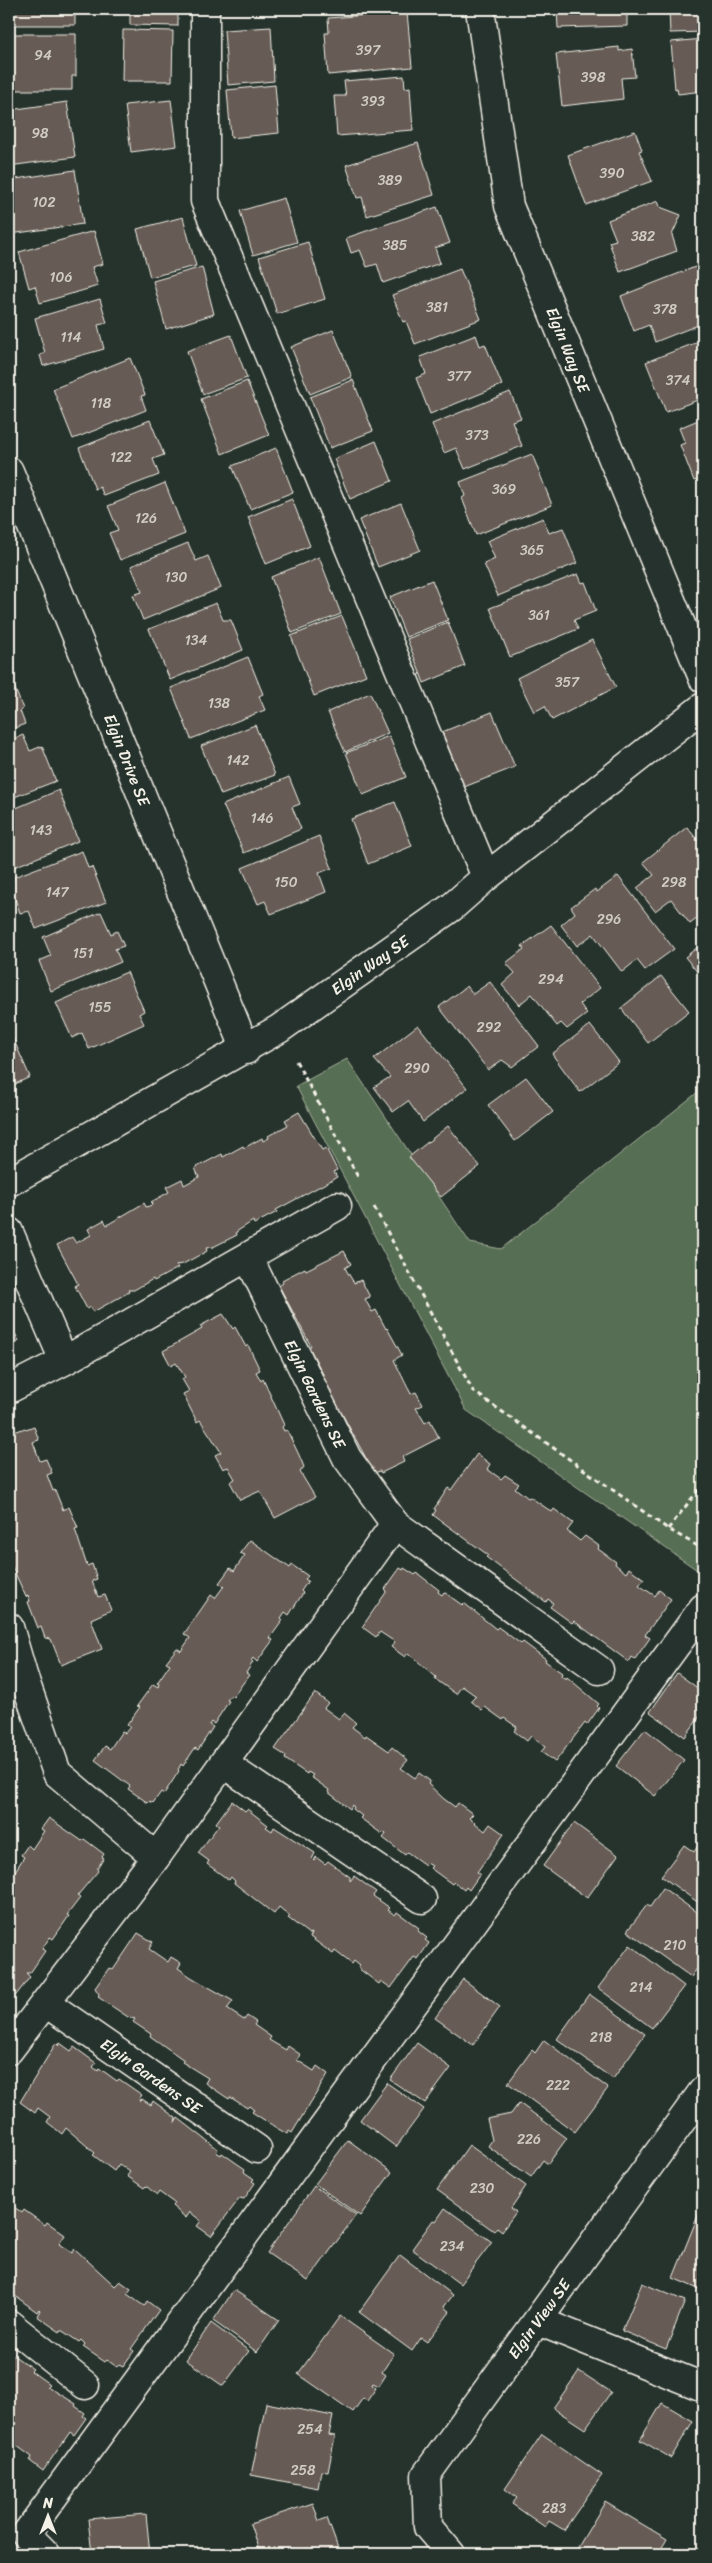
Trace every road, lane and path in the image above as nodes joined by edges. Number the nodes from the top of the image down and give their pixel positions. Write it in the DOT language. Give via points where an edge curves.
graph roads {
  1 [pos="204,9"];
  2 [pos="480,9"];
  3 [pos="9,471"];
  4 [pos="703,678"];
  5 [pos="703,707"];
  6 [pos="486,877"];
  7 [pos="280,1029"];
  8 [pos="246,1050"];
  9 [pos="9,1182"];
  10 [pos="362,1185"];
  11 [pos="371,1202"];
  12 [pos="338,1206"];
  13 [pos="9,1232"];
  14 [pos="248,1257"];
  15 [pos="64,1361"];
  16 [pos="9,1389"];
  17 [pos="703,1484"];
  18 [pos="395,1524"];
  19 [pos="668,1529"];
  20 [pos="703,1549"];
  21 [pos="703,1608"];
  22 [pos="9,1626"];
  23 [pos="599,1670"];
  24 [pos="16,1679"];
  25 [pos="224,1764"];
  26 [pos="156,1858"];
  27 [pos="422,1899"];
  28 [pos="46,2003"];
  29 [pos="9,2050"];
  30 [pos="703,2092"];
  31 [pos="256,2149"];
  32 [pos="538,2321"];
  33 [pos="9,2324"];
  34 [pos="84,2385"];
  35 [pos="703,2387"];
  36 [pos="46,2554"];
  37 [pos="451,2554"];
  1 -- 6 [label="street" via="204,200"];
  2 -- 4 [label="street, Elgin Way SE" via="509,206"];
  3 -- 8 [label="street, Elgin Drive SE"];
  5 -- 6 [label="street, Elgin Way SE"];
  6 -- 7 [label="street, Elgin Way SE" via="452,907"];
  7 -- 8 [label="street, Elgin Way SE"];
  7 -- 10 [label="path"];
  8 -- 9 [label="street, Elgin Way SE"];
  11 -- 19 [label="path" via="473,1391"];
  12 -- 14 [label="street"];
  13 -- 15 [label="street"];
  14 -- 15 [label="street"];
  14 -- 18 [label="street, Elgin Gardens SE" via="347,1458"];
  15 -- 16 [label="street"];
  17 -- 19 [label="path"];
  18 -- 23 [label="street, Elgin Gardens SE"];
  18 -- 25 [label="street"];
  19 -- 20 [label="path"];
  21 -- 36 [label="street" via="26,2534"];
  22 -- 24 [label="street"];
  24 -- 26 [label="street" via="57,1772"];
  25 -- 26 [label="street"];
  25 -- 27 [label="street"];
  26 -- 28 [label="street"];
  28 -- 29 [label="street"];
  28 -- 31 [label="street, Elgin Gardens SE"];
  30 -- 32 [label="street, Elgin View SE"];
  32 -- 35 [label="street"];
  32 -- 37 [label="street, Elgin View SE" via="426,2475 428,2527"];
  33 -- 34 [label="street"];
}
